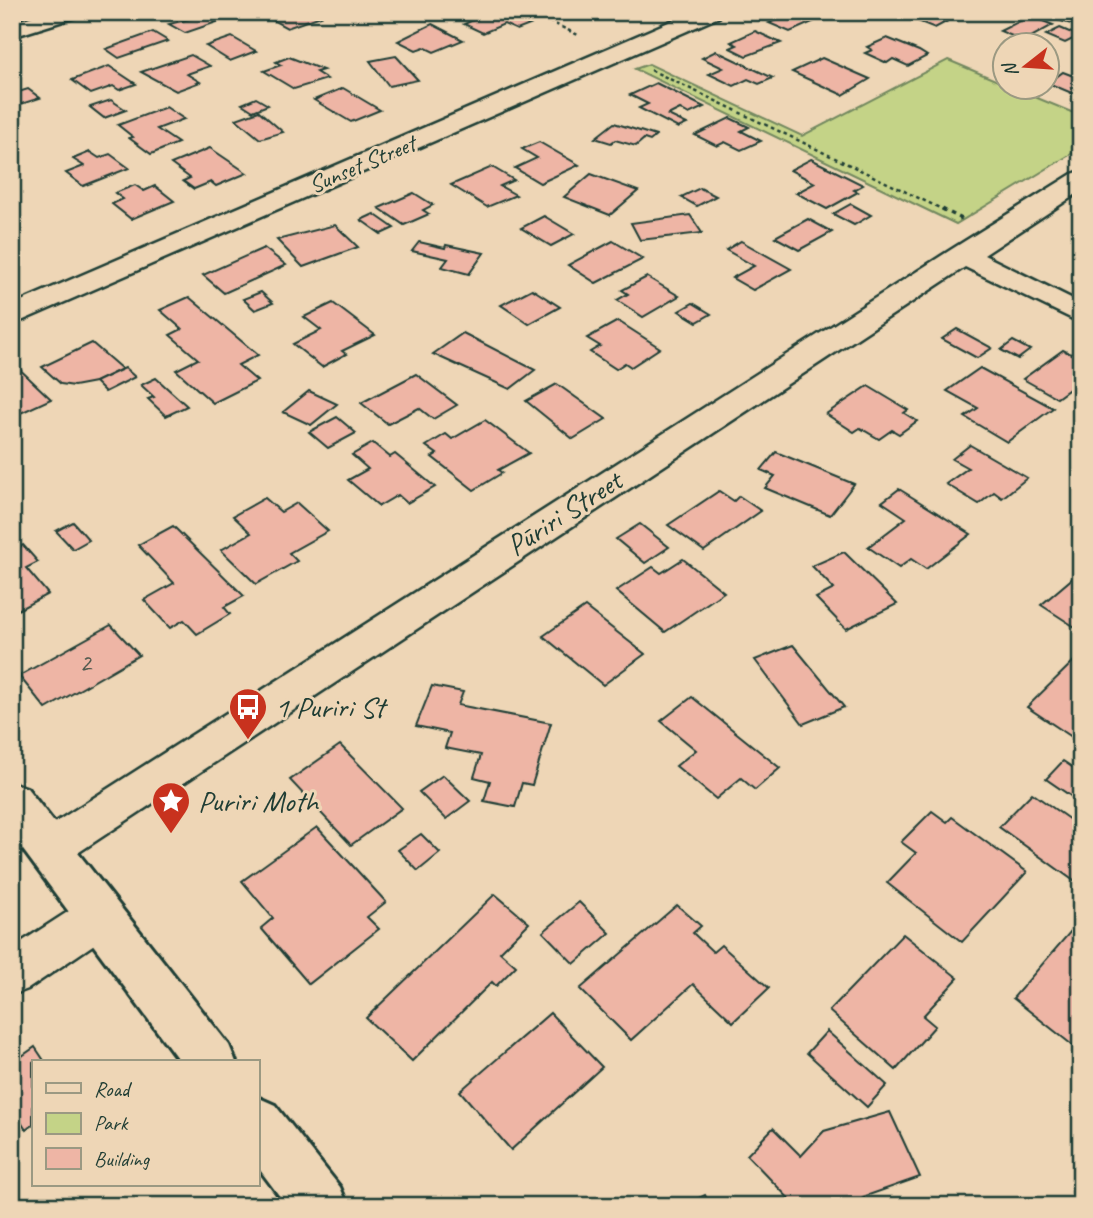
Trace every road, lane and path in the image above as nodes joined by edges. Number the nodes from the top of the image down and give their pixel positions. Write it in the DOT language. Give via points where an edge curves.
graph roads {
  1 [pos="68,12"];
  2 [pos="530,12"];
  3 [pos="711,12"];
  4 [pos="12,30"];
  5 [pos="616,54"];
  6 [pos="1081,179"];
  7 [pos="995,234"];
  8 [pos="962,255"];
  9 [pos="1081,314"];
  10 [pos="12,316"];
  11 [pos="12,801"];
  12 [pos="49,849"];
  13 [pos="99,916"];
  14 [pos="12,974"];
  15 [pos="209,1060"];
  16 [pos="259,1126"];
  17 [pos="321,1206"];
  1 -- 4 [label="street"];
  2 -- 5 [label="path"];
  3 -- 5 [label="street, Sunset Street"];
  5 -- 7 [label="path"];
  5 -- 10 [label="street, Sunset Street"];
  6 -- 7 [label="street, Pūriri Street"];
  7 -- 8 [label="street, Pūriri Street"];
  8 -- 9 [label="street"];
  8 -- 12 [label="street, Pūriri Street"];
  11 -- 12 [label="street"];
  12 -- 13 [label="street"];
  13 -- 14 [label="street"];
  13 -- 15 [label="street"];
  16 -- 17 [label="street"];
}
